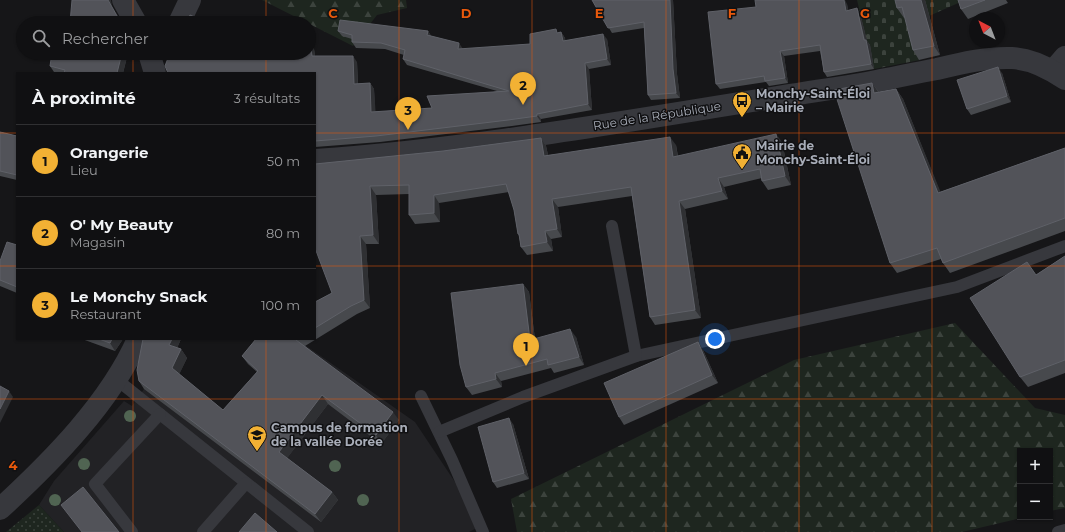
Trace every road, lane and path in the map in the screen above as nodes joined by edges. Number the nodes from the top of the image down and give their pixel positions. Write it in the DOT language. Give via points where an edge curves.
graph roads {
  1 [pos="123,0"];
  2 [pos="190,0"];
  3 [pos="132,16"];
  4 [pos="182,16"];
  5 [pos="151,60"];
  6 [pos="1061,69"];
  7 [pos="155,72"];
  8 [pos="316,160"];
  9 [pos="612,226"];
  10 [pos="1065,246"];
  11 [pos="136,341"];
  12 [pos="636,356"];
  13 [pos="116,379"];
  14 [pos="421,396"];
  15 [pos="160,414"];
  16 [pos="439,432"];
  17 [pos="246,483"];
  18 [pos="0,509"];
  19 [pos="1065,530"];
  20 [pos="132,532"];
  21 [pos="203,532"];
  22 [pos="308,532"];
  23 [pos="483,532"];
  24 [pos="1058,532"];
  1 -- 3 [label="street"];
  2 -- 4 [label="street"];
  5 -- 7 [label="street"];
  6 -- 8 [label="street, Rue de la République" via="1024,59 987,59 854,85 513,140 379,156"];
  9 -- 12 [label="lane"];
  10 -- 12 [label="lane" via="957,287"];
  11 -- 13 [label="street"];
  12 -- 16 [label="lane" via="523,397"];
  13 -- 15 [label="lane"];
  13 -- 18 [label="street" via="68,440"];
  14 -- 16 [label="lane"];
  15 -- 17 [label="lane"];
  15 -- 20 [label="lane" via="95,484"];
  16 -- 23 [label="lane"];
  17 -- 21 [label="lane"];
  17 -- 22 [label="lane"];
  19 -- 24 [label="lane"];
}
